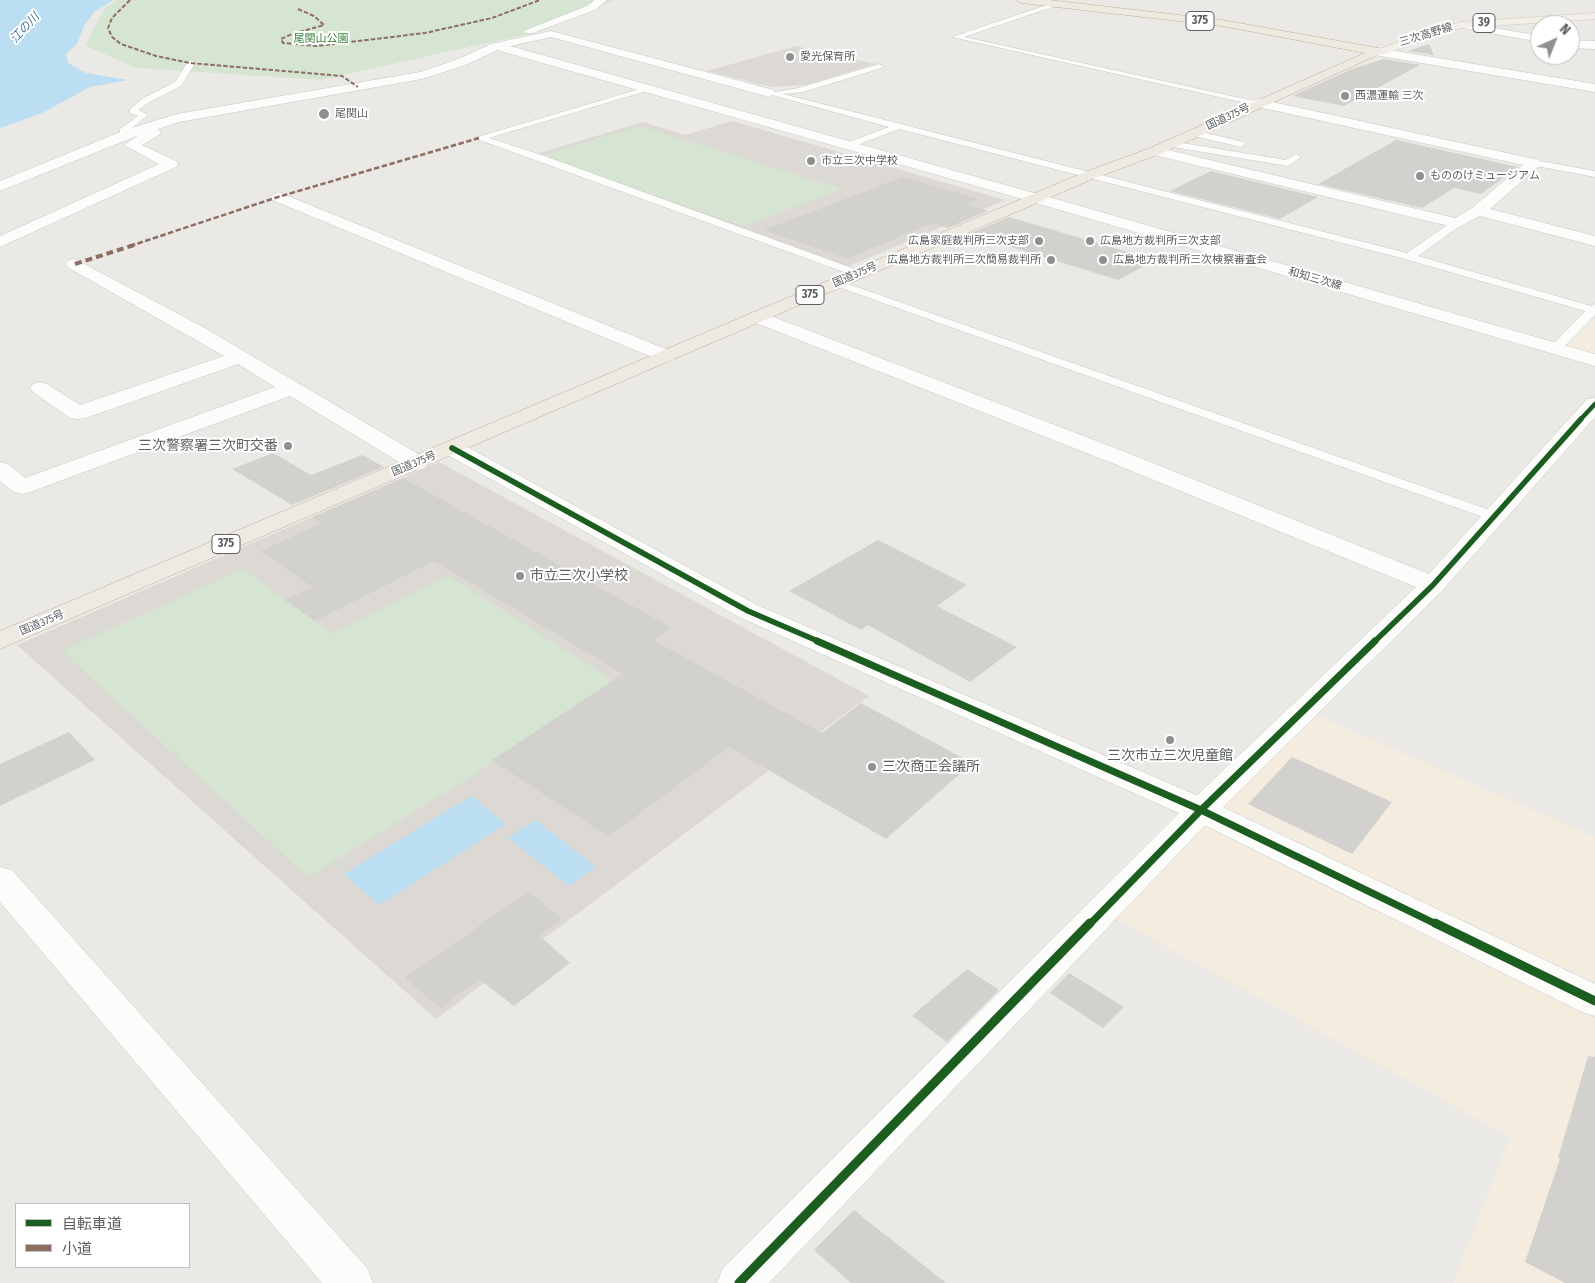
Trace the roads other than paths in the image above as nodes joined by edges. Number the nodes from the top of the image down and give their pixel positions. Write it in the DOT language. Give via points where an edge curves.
graph roads {
  1 [pos="602,0"];
  2 [pos="1020,0"];
  3 [pos="1056,4"];
  4 [pos="1595,16"];
  5 [pos="1461,25"];
  6 [pos="1530,37"];
  7 [pos="523,41"];
  8 [pos="1580,44"];
  9 [pos="1595,45"];
  10 [pos="495,46"];
  11 [pos="1378,52"];
  12 [pos="192,62"];
  13 [pos="1518,63"];
  14 [pos="879,66"];
  15 [pos="696,73"];
  16 [pos="1502,73"];
  17 [pos="1595,88"];
  18 [pos="646,90"];
  19 [pos="769,93"];
  20 [pos="1259,103"];
  21 [pos="720,109"];
  22 [pos="177,118"];
  23 [pos="899,126"];
  24 [pos="1192,133"];
  25 [pos="123,136"];
  26 [pos="849,145"];
  27 [pos="1162,147"];
  28 [pos="1534,163"];
  29 [pos="1595,174"];
  30 [pos="1090,175"];
  31 [pos="0,186"];
  32 [pos="278,197"];
  33 [pos="1035,198"];
  34 [pos="1478,211"];
  35 [pos="1457,224"];
  36 [pos="1595,241"];
  37 [pos="0,242"];
  38 [pos="1409,257"];
  39 [pos="75,264"];
  40 [pos="859,274"];
  41 [pos="837,283"];
  42 [pos="1594,309"];
  43 [pos="758,317"];
  44 [pos="1556,348"];
  45 [pos="666,356"];
  46 [pos="240,357"];
  47 [pos="1595,360"];
  48 [pos="40,388"];
  49 [pos="291,388"];
  50 [pos="1595,404"];
  51 [pos="452,448"];
  52 [pos="417,463"];
  53 [pos="0,469"];
  54 [pos="1496,517"];
  55 [pos="1433,586"];
  56 [pos="0,641"];
  57 [pos="1201,810"];
  58 [pos="0,879"];
  59 [pos="1595,1001"];
  60 [pos="351,1283"];
  61 [pos="739,1283"];
  1 -- 7 [label="street" via="591,8 530,30"];
  2 -- 3 [label="highway, 375"];
  3 -- 11 [label="highway, 375" via="1222,23"];
  3 -- 20 [label="lane" via="956,37"];
  4 -- 5 [label="main road, 三次高野線 / 39"];
  5 -- 6 [label="street"];
  5 -- 11 [label="main road, 三次高野線 / 39"];
  7 -- 10 [label="street"];
  7 -- 15 [label="street" via="551,34"];
  8 -- 9 [label="street"];
  10 -- 18 [label="street, 和知三次線"];
  10 -- 22 [label="street" via="462,62 422,75"];
  11 -- 16 [label="street"];
  11 -- 20 [label="highway, 国道375号 / 375"];
  12 -- 25 [label="lane" via="178,84 145,100 133,111 144,115 123,131"];
  13 -- 16 [label="street"];
  14 -- 19 [label="lane" via="800,90"];
  15 -- 18 [label="street"];
  15 -- 19 [label="street"];
  16 -- 17 [label="street"];
  18 -- 21 [label="street, 和知三次線"];
  18 -- 40 [label="lane" via="479,138"];
  19 -- 21 [label="street"];
  19 -- 23 [label="lane"];
  20 -- 24 [label="highway, 国道375号 / 375"];
  20 -- 28 [label="street"];
  21 -- 26 [label="street, 和知三次線"];
  22 -- 25 [label="street"];
  22 -- 37 [label="street" via="131,145 171,164"];
  23 -- 26 [label="lane"];
  23 -- 30 [label="lane"];
  24 -- 27 [label="highway, 国道375号 / 375"];
  24 -- 27 [label="lane" via="1296,157 1288,163"];
  25 -- 31 [label="street"];
  26 -- 33 [label="street, 和知三次線"];
  27 -- 30 [label="highway, 国道375号 / 375"];
  27 -- 35 [label="street"];
  28 -- 29 [label="lane"];
  28 -- 34 [label="street"];
  30 -- 33 [label="highway, 国道375号 / 375"];
  30 -- 38 [label="lane"];
  32 -- 45 [label="street"];
  33 -- 40 [label="highway, 国道375号 / 375"];
  33 -- 44 [label="street, 和知三次線"];
  34 -- 35 [label="street"];
  34 -- 36 [label="street"];
  35 -- 38 [label="lane"];
  38 -- 42 [label="lane"];
  39 -- 46 [label="street"];
  40 -- 41 [label="highway, 国道375号 / 375"];
  41 -- 43 [label="highway, 国道375号 / 375"];
  41 -- 54 [label="lane"];
  42 -- 44 [label="lane"];
  43 -- 45 [label="highway, 国道375号 / 375"];
  43 -- 55 [label="street" via="1125,460"];
  44 -- 47 [label="street, 和知三次線"];
  45 -- 51 [label="highway, 国道375号 / 375"];
  46 -- 48 [label="street" via="78,414"];
  46 -- 49 [label="street"];
  49 -- 52 [label="street"];
  49 -- 53 [label="street" via="22,487"];
  50 -- 54 [label="street"];
  51 -- 52 [label="highway, 国道375号 / 375"];
  51 -- 57 [label="street" via="748,611"];
  52 -- 56 [label="highway, 国道375号 / 375"];
  54 -- 55 [label="street"];
  55 -- 57 [label="street"];
  57 -- 59 [label="street"];
  57 -- 61 [label="street"];
  58 -- 60 [label="street"];
}
